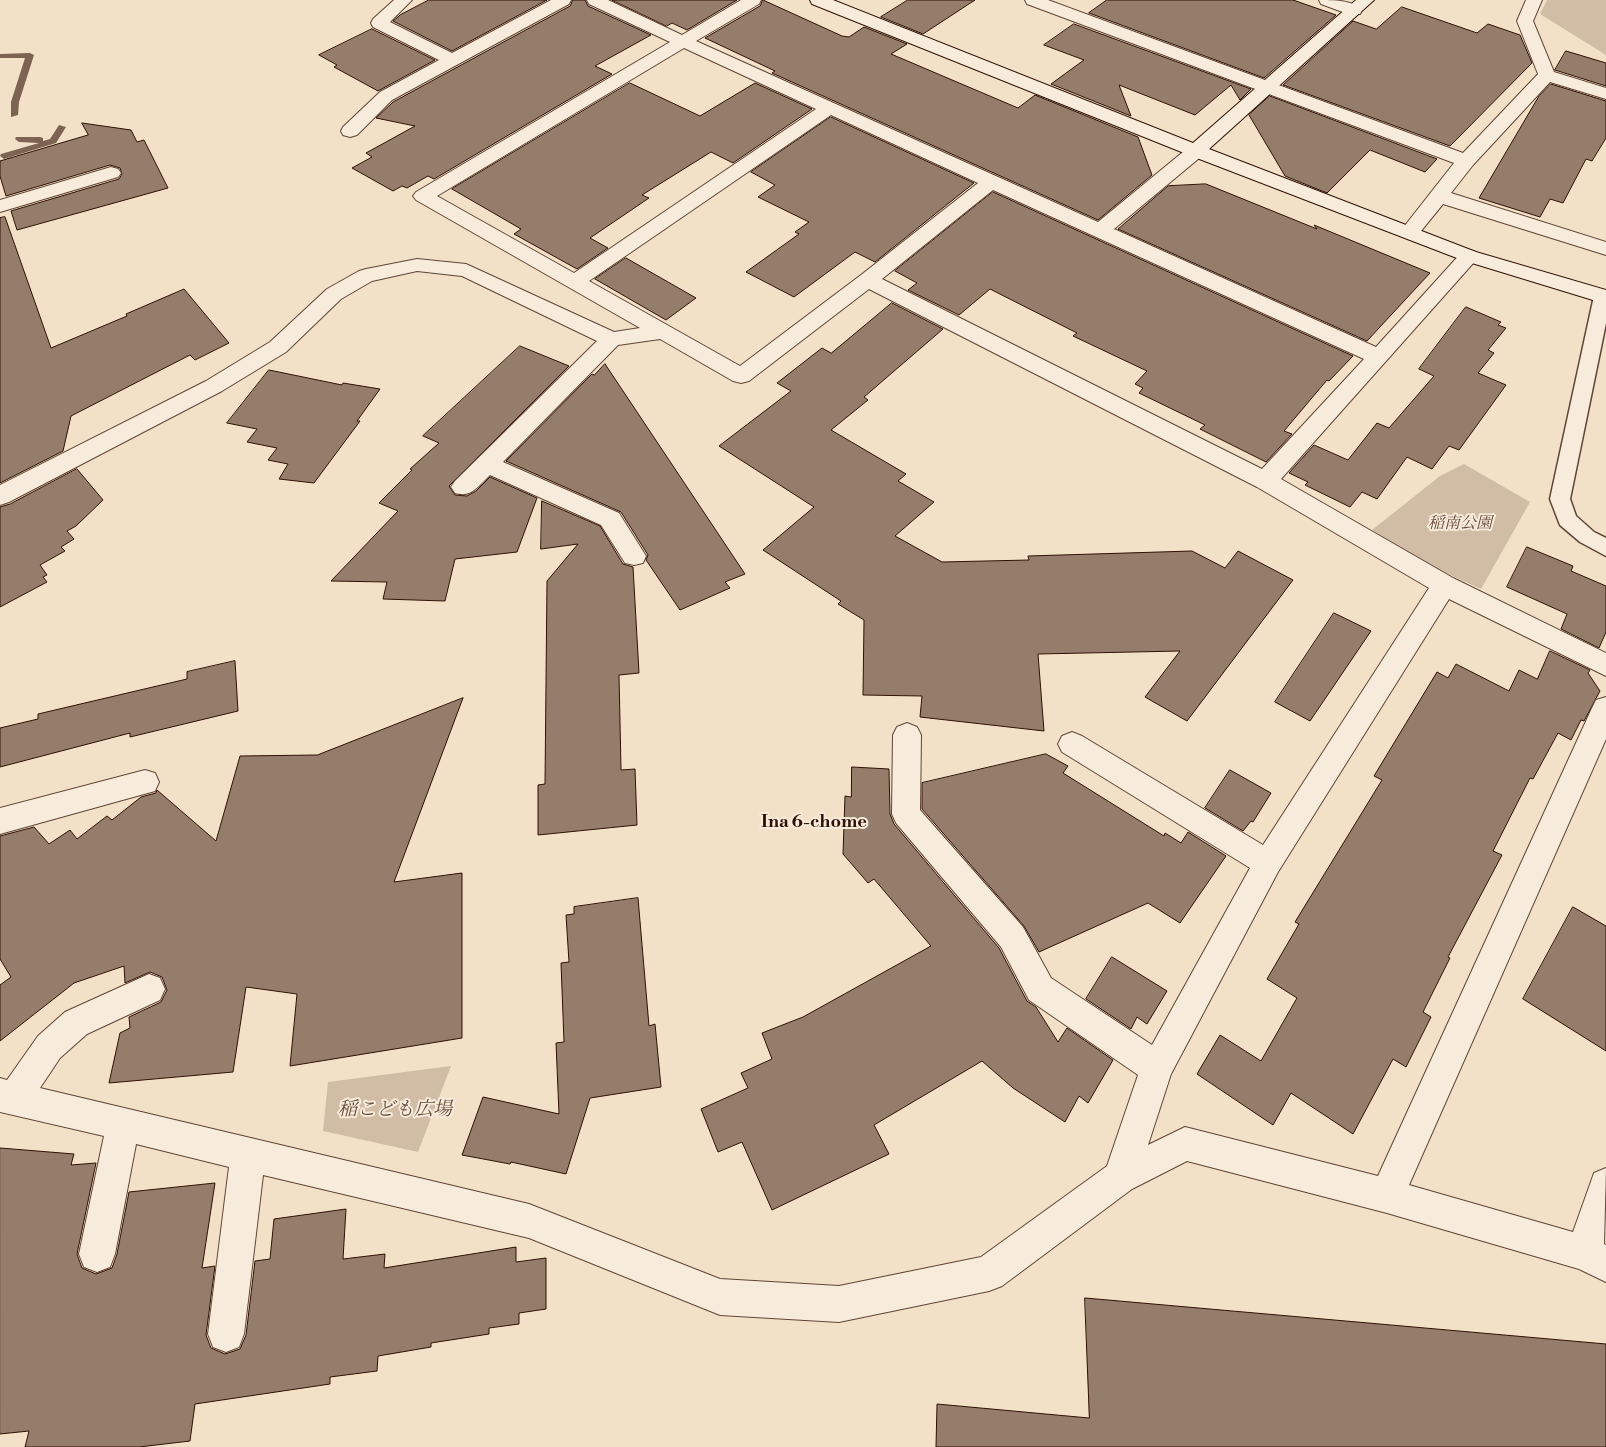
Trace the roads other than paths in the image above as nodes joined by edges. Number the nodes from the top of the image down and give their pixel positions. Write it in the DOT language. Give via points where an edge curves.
graph roads {
  1 [pos="404,0"];
  2 [pos="563,0"];
  3 [pos="595,0"];
  4 [pos="753,0"];
  5 [pos="818,0"];
  6 [pos="1033,0"];
  7 [pos="1327,0"];
  8 [pos="1534,0"];
  9 [pos="1360,5"];
  10 [pos="684,42"];
  11 [pos="452,60"];
  12 [pos="1547,74"];
  13 [pos="1268,87"];
  14 [pos="1606,94"];
  15 [pos="830,107"];
  16 [pos="350,131"];
  17 [pos="1196,151"];
  18 [pos="1466,161"];
  19 [pos="111,173"];
  20 [pos="990,182"];
  21 [pos="1438,196"];
  22 [pos="0,206"];
  23 [pos="1101,230"];
  24 [pos="1410,232"];
  25 [pos="1606,249"];
  26 [pos="1469,256"];
  27 [pos="868,280"];
  28 [pos="574,282"];
  29 [pos="1605,296"];
  30 [pos="662,332"];
  31 [pos="611,339"];
  32 [pos="1379,357"];
  33 [pos="486,464"];
  34 [pos="1265,481"];
  35 [pos="463,487"];
  36 [pos="0,496"];
  37 [pos="1606,548"];
  38 [pos="634,556"];
  39 [pos="1444,585"];
  40 [pos="1606,664"];
  41 [pos="1606,708"];
  42 [pos="906,735"];
  43 [pos="1072,744"];
  44 [pos="145,782"];
  45 [pos="0,821"];
  46 [pos="1268,863"];
  47 [pos="149,989"];
  48 [pos="1157,1068"];
  49 [pos="7,1096"];
  50 [pos="123,1124"];
  51 [pos="248,1154"];
  52 [pos="1120,1177"];
  53 [pos="1606,1186"];
  54 [pos="1387,1196"];
  55 [pos="97,1254"];
  56 [pos="1595,1259"];
  57 [pos="226,1334"];
  1 -- 11 [label="street" via="379,23"];
  2 -- 11 [label="street"];
  3 -- 10 [label="street"];
  4 -- 10 [label="street"];
  5 -- 17 [label="street"];
  6 -- 13 [label="street"];
  7 -- 9 [label="street"];
  8 -- 12 [label="street" via="1525,20"];
  9 -- 13 [label="street"];
  10 -- 15 [label="street"];
  10 -- 28 [label="street" via="423,196"];
  11 -- 16 [label="street" via="386,96"];
  12 -- 14 [label="street"];
  12 -- 18 [label="street"];
  13 -- 17 [label="street"];
  13 -- 18 [label="street"];
  15 -- 20 [label="street"];
  15 -- 28 [label="street"];
  17 -- 23 [label="street"];
  17 -- 24 [label="street"];
  18 -- 21 [label="street"];
  19 -- 22 [label="street"];
  20 -- 23 [label="street"];
  20 -- 27 [label="street"];
  21 -- 24 [label="street"];
  21 -- 25 [label="street"];
  23 -- 32 [label="street"];
  24 -- 26 [label="street"];
  26 -- 29 [label="street"];
  26 -- 32 [label="street"];
  27 -- 30 [label="street" via="741,376"];
  27 -- 34 [label="street"];
  28 -- 30 [label="street"];
  29 -- 37 [label="lane" via="1560,499 1567,520"];
  30 -- 31 [label="street"];
  31 -- 33 [label="street"];
  31 -- 36 [label="street" via="466,270 417,265 366,276 334,294 278,347 214,386"];
  32 -- 34 [label="street"];
  33 -- 35 [label="street"];
  33 -- 38 [label="street" via="610,519"];
  34 -- 39 [label="street"];
  39 -- 40 [label="street"];
  39 -- 46 [label="street"];
  41 -- 54 [label="street"];
  42 -- 48 [label="street" via="906,814 1012,937 1040,989"];
  43 -- 46 [label="street"];
  44 -- 45 [label="street"];
  46 -- 48 [label="street"];
  47 -- 49 [label="street" via="76,1023 49,1047"];
  48 -- 52 [label="street"];
  49 -- 50 [label="street"];
  50 -- 51 [label="street"];
  50 -- 55 [label="street"];
  51 -- 52 [label="street" via="529,1221 720,1298 839,1304 989,1273"];
  51 -- 57 [label="street"];
  52 -- 54 [label="street" via="1185,1144"];
  53 -- 56 [label="street"];
  54 -- 56 [label="street"];
}
